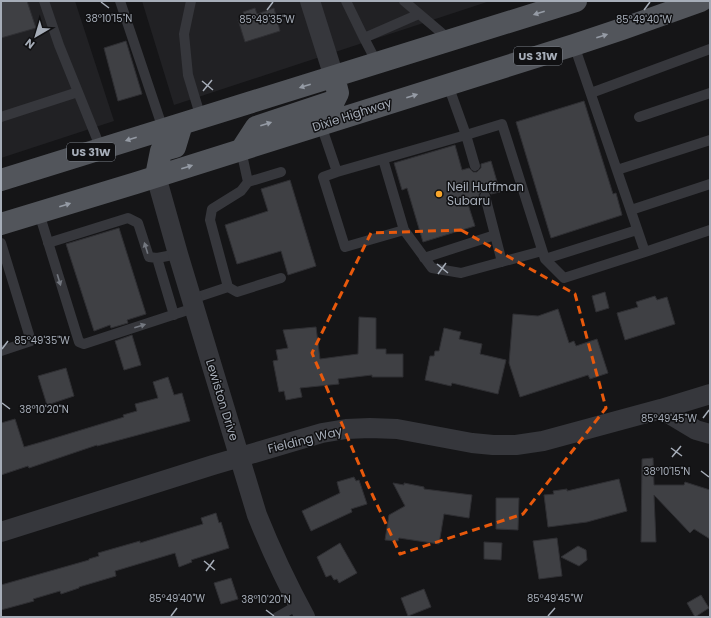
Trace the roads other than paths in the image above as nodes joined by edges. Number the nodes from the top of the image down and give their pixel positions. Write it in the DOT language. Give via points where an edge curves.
graph roads {
  1 [pos="44,1"];
  2 [pos="120,1"];
  3 [pos="191,1"];
  4 [pos="310,1"];
  5 [pos="346,1"];
  6 [pos="404,1"];
  7 [pos="576,1"];
  8 [pos="705,3"];
  9 [pos="419,14"];
  10 [pos="364,38"];
  11 [pos="450,40"];
  12 [pos="574,45"];
  13 [pos="710,48"];
  14 [pos="377,63"];
  15 [pos="334,77"];
  16 [pos="448,85"];
  17 [pos="78,92"];
  18 [pos="591,93"];
  19 [pos="710,93"];
  20 [pos="1,117"];
  21 [pos="639,117"];
  22 [pos="182,124"];
  23 [pos="321,125"];
  24 [pos="466,135"];
  25 [pos="710,140"];
  26 [pos="101,149"];
  27 [pos="241,150"];
  28 [pos="383,159"];
  29 [pos="475,166"];
  30 [pos="617,170"];
  31 [pos="280,172"];
  32 [pos="337,172"];
  33 [pos="156,176"];
  34 [pos="1,180"];
  35 [pos="248,182"];
  36 [pos="710,184"];
  37 [pos="485,196"];
  38 [pos="630,210"];
  39 [pos="39,213"];
  40 [pos="1,224"];
  41 [pos="404,230"];
  42 [pos="637,230"];
  43 [pos="710,230"];
  44 [pos="495,235"];
  45 [pos="1,243"];
  46 [pos="48,243"];
  47 [pos="644,252"];
  48 [pos="178,254"];
  49 [pos="544,255"];
  50 [pos="157,258"];
  51 [pos="424,258"];
  52 [pos="502,262"];
  53 [pos="281,278"];
  54 [pos="228,287"];
  55 [pos="193,304"];
  56 [pos="174,315"];
  57 [pos="1,351"];
  58 [pos="710,394"];
  59 [pos="661,409"];
  60 [pos="710,434"];
  61 [pos="240,458"];
  62 [pos="1,532"];
  63 [pos="302,611"];
  64 [pos="277,617"];
  1 -- 17 [label="lane"];
  2 -- 22 [label="lane"];
  3 -- 22 [label="lane" via="184,34 188,75"];
  4 -- 15 [label="street"];
  5 -- 10 [label="lane"];
  6 -- 9 [label="lane"];
  7 -- 11 [label="main road, US 31W, one-way"];
  12 -- 8 [label="main road, Dixie Highway / US 31W, one-way"];
  9 -- 10 [label="lane"];
  9 -- 11 [label="lane"];
  10 -- 14 [label="lane"];
  11 -- 14 [label="main road, US 31W"];
  12 -- 16 [label="main road, Dixie Highway / US 31W"];
  12 -- 18 [label="lane"];
  13 -- 18 [label="lane"];
  14 -- 15 [label="main road, US 31W"];
  15 -- 22 [label="main road, US 31W, one-way"];
  27 -- 15 [label="main road, one-way" via="256,127 334,101 338,93"];
  23 -- 16 [label="main road, Dixie Highway / US 31W, one-way"];
  16 -- 24 [label="lane"];
  17 -- 20 [label="lane"];
  17 -- 26 [label="lane"];
  18 -- 30 [label="lane"];
  19 -- 21 [label="lane"];
  22 -- 26 [label="main road, US 31W, one-way"];
  22 -- 33 [label="main road" via="175,147 161,151"];
  23 -- 27 [label="main road, Dixie Highway / US 31W"];
  23 -- 32 [label="lane"];
  24 -- 28 [label="lane"];
  24 -- 29 [label="lane"];
  24 -- 49 [label="lane" via="502,124"];
  25 -- 30 [label="lane"];
  26 -- 34 [label="main road, US 31W"];
  33 -- 27 [label="main road, Dixie Highway / US 31W, one-way"];
  27 -- 35 [label="lane"];
  28 -- 32 [label="lane"];
  28 -- 41 [label="lane"];
  30 -- 38 [label="lane"];
  31 -- 35 [label="lane"];
  32 -- 41 [label="lane" via="323,177 345,247"];
  39 -- 33 [label="main road, Dixie Highway / US 31W, one-way"];
  33 -- 48 [label="street, Lewiston Drive"];
  35 -- 54 [label="lane" via="242,191 212,209 210,220"];
  36 -- 38 [label="lane"];
  37 -- 44 [label="lane"];
  38 -- 42 [label="lane"];
  39 -- 40 [label="main road, Dixie Highway / US 31W"];
  39 -- 46 [label="lane"];
  41 -- 51 [label="lane"];
  42 -- 47 [label="lane"];
  42 -- 49 [label="lane"];
  43 -- 47 [label="lane"];
  44 -- 51 [label="lane"];
  44 -- 52 [label="lane"];
  45 -- 57 [label="lane" via="31,341"];
  50 -- 46 [label="lane, one-way" via="149,257 138,223 128,218"];
  46 -- 56 [label="lane, one-way" via="79,342 84,344"];
  47 -- 49 [label="lane" via="564,278"];
  48 -- 50 [label="lane"];
  48 -- 55 [label="street, Lewiston Drive"];
  49 -- 52 [label="lane"];
  50 -- 56 [label="lane"];
  51 -- 52 [label="lane" via="432,268 461,273"];
  53 -- 54 [label="lane" via="237,292"];
  54 -- 55 [label="lane"];
  55 -- 56 [label="lane"];
  55 -- 61 [label="street, Lewiston Drive"];
  58 -- 59 [label="street, Fielding Way"];
  59 -- 60 [label="street"];
  59 -- 61 [label="street, Fielding Way" via="543,441 516,445 472,443 404,430 346,429 291,441"];
  61 -- 62 [label="street, Fielding Way"];
  61 -- 63 [label="street, Lewiston Drive" via="257,515 274,557"];
  63 -- 64 [label="lane"];
}
